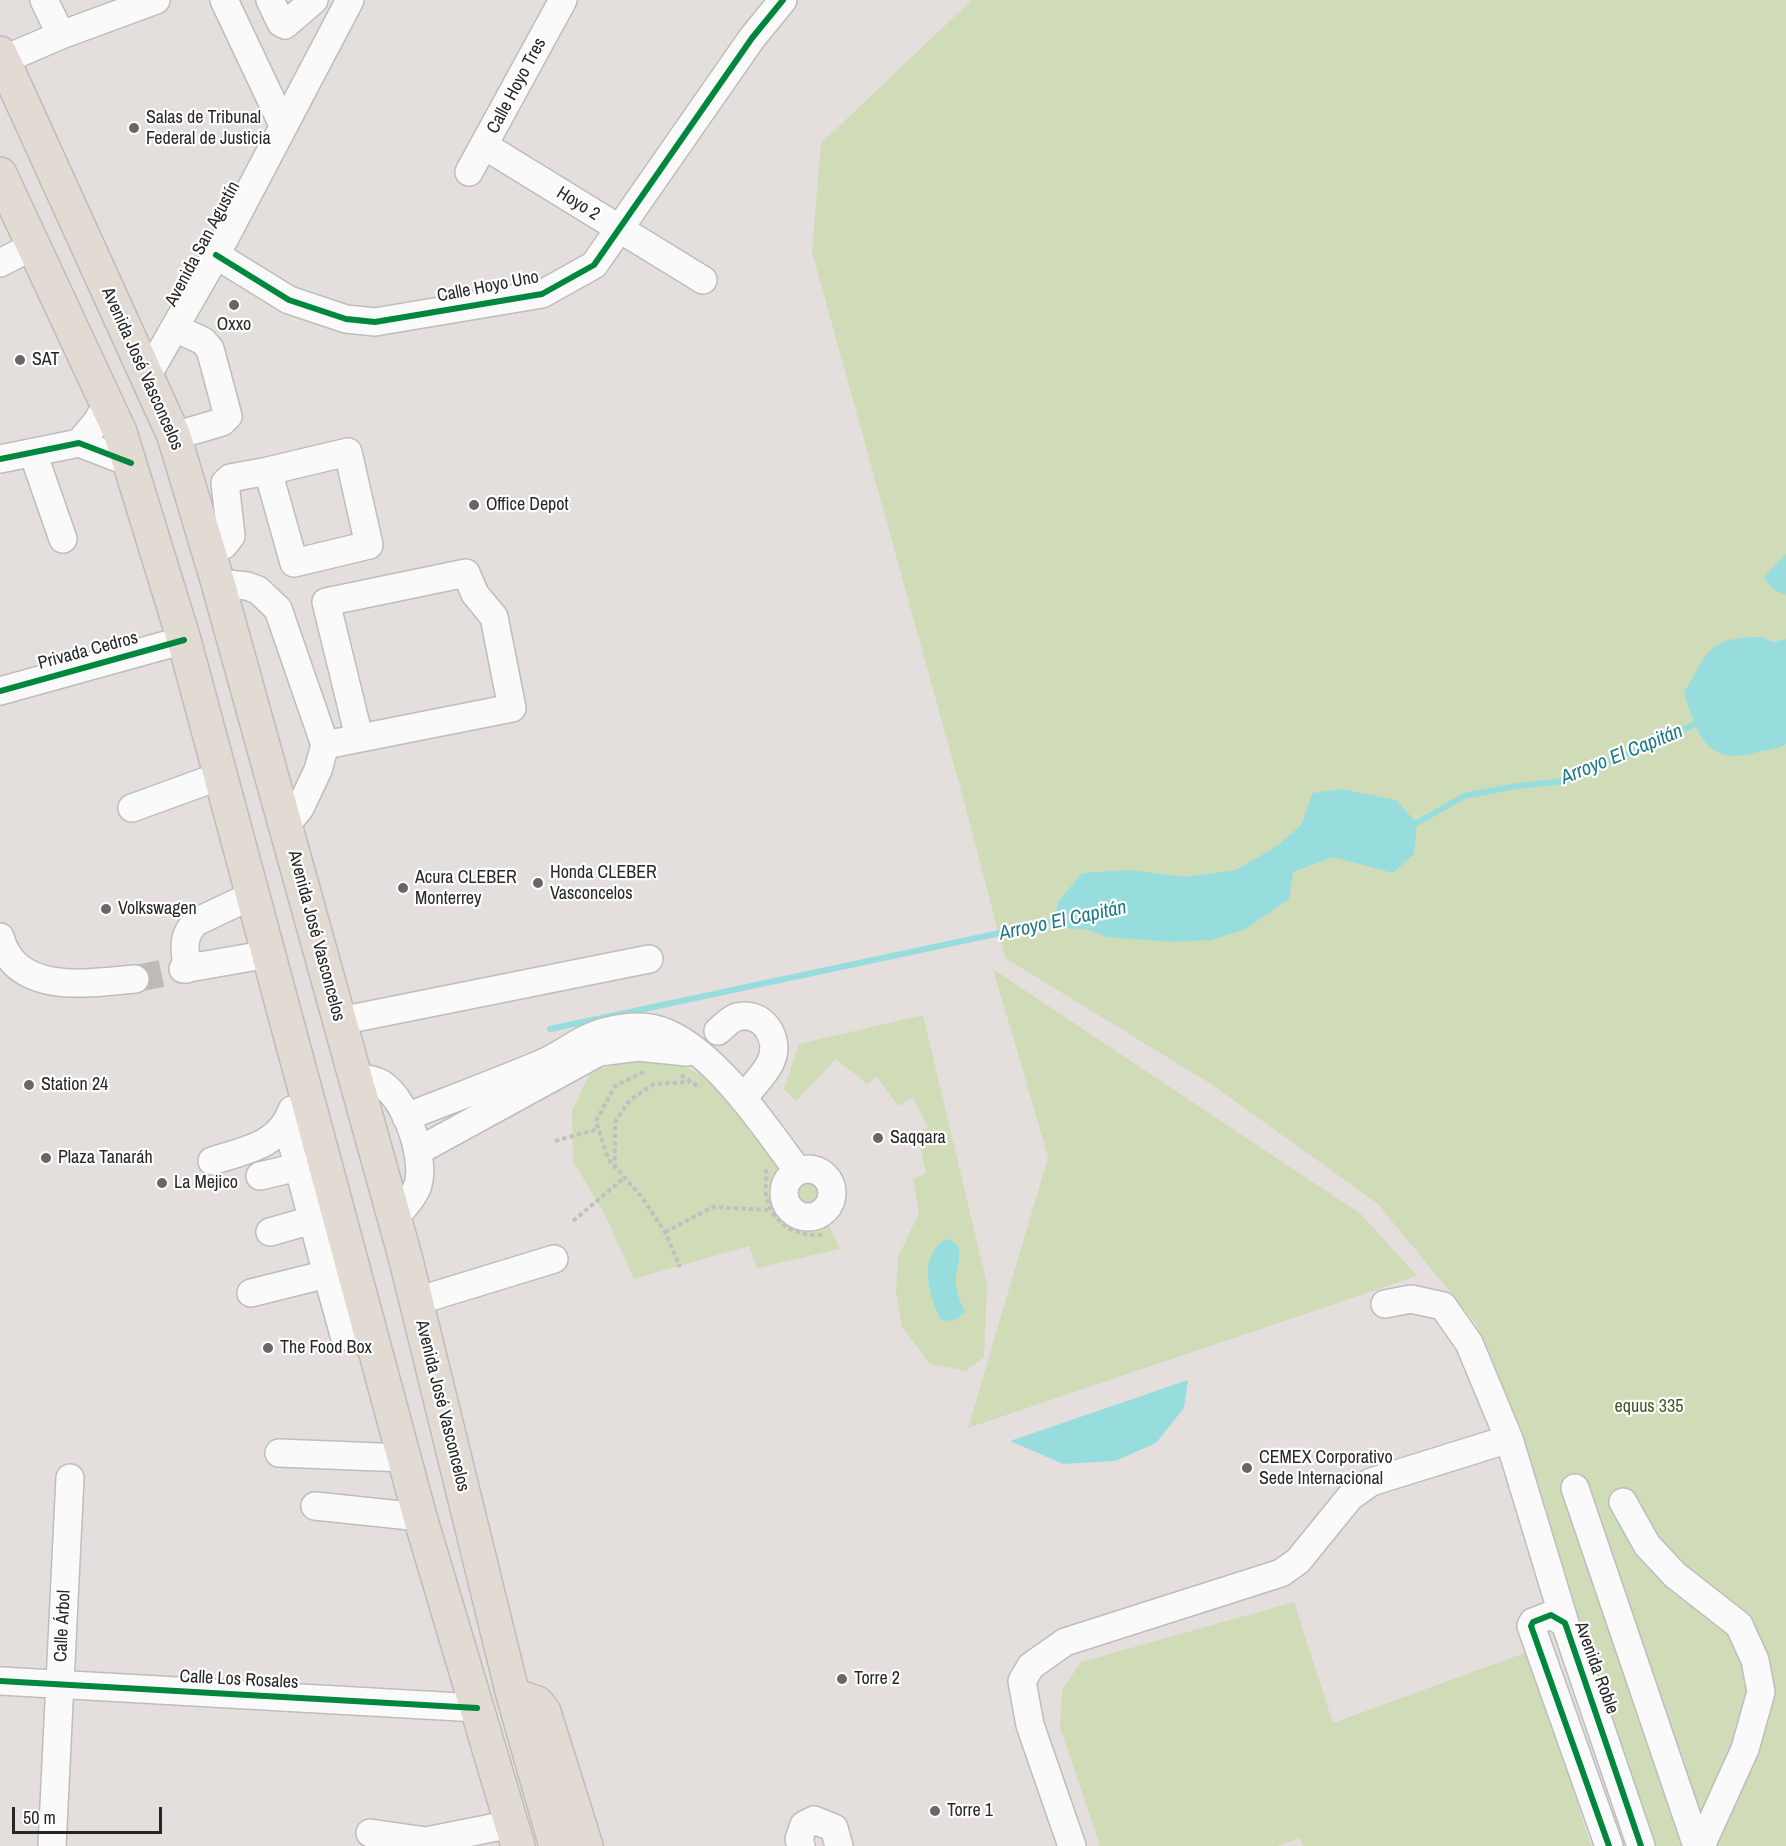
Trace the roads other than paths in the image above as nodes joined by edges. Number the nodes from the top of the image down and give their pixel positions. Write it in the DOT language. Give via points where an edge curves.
graph roads {
  1 [pos="44,0"];
  2 [pos="156,0"];
  3 [pos="224,0"];
  4 [pos="270,0"];
  5 [pos="314,0"];
  6 [pos="350,0"];
  7 [pos="563,0"];
  8 [pos="783,0"];
  9 [pos="61,35"];
  10 [pos="2,57"];
  11 [pos="283,124"];
  12 [pos="485,146"];
  13 [pos="468,172"];
  14 [pos="0,174"];
  15 [pos="620,230"];
  16 [pos="33,246"];
  17 [pos="216,255"];
  18 [pos="0,263"];
  19 [pos="703,280"];
  20 [pos="175,328"];
  21 [pos="147,376"];
  22 [pos="108,403"];
  23 [pos="174,436"];
  24 [pos="80,444"];
  25 [pos="33,453"];
  26 [pos="0,459"];
  27 [pos="131,463"];
  28 [pos="268,471"];
  29 [pos="63,539"];
  30 [pos="209,552"];
  31 [pos="218,583"];
  32 [pos="184,640"];
  33 [pos="0,691"];
  34 [pos="359,737"];
  35 [pos="325,745"];
  36 [pos="220,776"];
  37 [pos="132,808"];
  38 [pos="286,825"];
  39 [pos="253,895"];
  40 [pos="1,945"];
  41 [pos="269,954"];
  42 [pos="649,959"];
  43 [pos="135,979"];
  44 [pos="340,1021"];
  45 [pos="718,1031"];
  46 [pos="700,1054"];
  47 [pos="303,1077"];
  48 [pos="355,1077"];
  49 [pos="743,1098"];
  50 [pos="406,1117"];
  51 [pos="286,1124"];
  52 [pos="418,1151"];
  53 [pos="212,1161"];
  54 [pos="298,1167"];
  55 [pos="798,1171"];
  56 [pos="260,1176"];
  57 [pos="394,1219"];
  58 [pos="312,1220"];
  59 [pos="270,1232"];
  60 [pos="554,1259"];
  61 [pos="327,1274"];
  62 [pos="251,1293"];
  63 [pos="417,1301"];
  64 [pos="1385,1304"];
  65 [pos="373,1346"];
  66 [pos="1509,1439"];
  67 [pos="279,1453"];
  68 [pos="404,1458"];
  69 [pos="70,1478"];
  70 [pos="1575,1488"];
  71 [pos="1623,1502"];
  72 [pos="315,1506"];
  73 [pos="420,1517"];
  74 [pos="1564,1620"];
  75 [pos="0,1681"];
  76 [pos="59,1684"];
  77 [pos="513,1695"];
  78 [pos="477,1708"];
  79 [pos="1610,1752"];
  80 [pos="1580,1763"];
  81 [pos="370,1833"];
  82 [pos="505,1836"];
  83 [pos="432,1844"];
  84 [pos="52,1846"];
  85 [pos="556,1846"];
  86 [pos="586,1846"];
  87 [pos="801,1846"];
  88 [pos="839,1846"];
  89 [pos="1072,1846"];
  90 [pos="1609,1846"];
  91 [pos="1641,1846"];
  92 [pos="1699,1846"];
  1 -- 9 [label="street"];
  2 -- 9 [label="street"];
  3 -- 11 [label="street"];
  4 -- 5 [label="street" via="285,25"];
  6 -- 11 [label="street, Avenida San Agustín"];
  7 -- 12 [label="street, Calle Hoyo Tres"];
  8 -- 15 [label="street, Calle Hoyo Uno" via="752,38"];
  9 -- 10 [label="street"];
  10 -- 21 [label="main road, Avenida José Vasconcelos"];
  11 -- 17 [label="street, Avenida San Agustín"];
  12 -- 13 [label="street, Calle Hoyo Tres"];
  12 -- 15 [label="street, Hoyo 2"];
  14 -- 16 [label="main road"];
  15 -- 17 [label="street, Calle Hoyo Uno" via="594,265 542,294 375,322 346,319 289,300"];
  15 -- 19 [label="street, Hoyo 2"];
  16 -- 18 [label="street"];
  16 -- 22 [label="main road"];
  17 -- 20 [label="street, Avenida San Agustín"];
  20 -- 21 [label="street, Avenida San Agustín"];
  20 -- 23 [label="street" via="203,340 210,349 228,416 225,421"];
  21 -- 23 [label="main road, Avenida José Vasconcelos"];
  22 -- 24 [label="street"];
  22 -- 27 [label="main road"];
  23 -- 30 [label="main road, Avenida José Vasconcelos"];
  24 -- 25 [label="street"];
  24 -- 27 [label="street"];
  25 -- 26 [label="street"];
  25 -- 29 [label="street"];
  27 -- 32 [label="main road"];
  28 -- 28 [label="street" via="349,452 368,547 292,561"];
  28 -- 30 [label="street" via="230,478 225,483 231,536 224,545"];
  30 -- 31 [label="main road, Avenida José Vasconcelos"];
  31 -- 35 [label="street" via="258,590 278,609"];
  31 -- 38 [label="main road, Avenida José Vasconcelos"];
  32 -- 33 [label="street, Privada Cedros"];
  32 -- 36 [label="main road"];
  34 -- 34 [label="street" via="512,708 494,617 475,594 466,573 326,602"];
  34 -- 35 [label="street"];
  35 -- 38 [label="street" via="300,808"];
  36 -- 37 [label="street"];
  36 -- 39 [label="main road"];
  38 -- 44 [label="main road, Avenida José Vasconcelos"];
  39 -- 41 [label="main road"];
  39 -- 41 [label="street" via="196,922 183,940 185,969"];
  40 -- 43 [label="street" via="11,962 39,978 83,983"];
  41 -- 47 [label="main road"];
  42 -- 44 [label="street"];
  44 -- 48 [label="main road, Avenida José Vasconcelos"];
  45 -- 49 [label="street" via="735,1017 750,1017 763,1022 772,1035 772,1060"];
  46 -- 49 [label="street"];
  46 -- 50 [label="street" via="678,1038 656,1029 607,1031 545,1061"];
  46 -- 52 [label="street" via="652,1048 599,1052"];
  47 -- 51 [label="street"];
  47 -- 65 [label="main road"];
  48 -- 50 [label="street" via="386,1088"];
  48 -- 57 [label="main road, Avenida José Vasconcelos"];
  49 -- 55 [label="street"];
  50 -- 52 [label="street"];
  51 -- 53 [label="street" via="270,1141"];
  51 -- 54 [label="street"];
  52 -- 57 [label="street" via="420,1175 416,1191"];
  54 -- 56 [label="street"];
  54 -- 58 [label="street"];
  57 -- 63 [label="main road, Avenida José Vasconcelos"];
  58 -- 59 [label="street"];
  58 -- 61 [label="street"];
  60 -- 63 [label="street"];
  61 -- 62 [label="street"];
  61 -- 65 [label="street" via="345,1335"];
  63 -- 77 [label="main road, Avenida José Vasconcelos"];
  64 -- 66 [label="street" via="1411,1299 1443,1306 1469,1343"];
  65 -- 68 [label="main road"];
  66 -- 74 [label="street"];
  66 -- 89 [label="street" via="1364,1486 1338,1509 1298,1562 1281,1573 1065,1642 1031,1666 1022,1681 1028,1713"];
  67 -- 68 [label="street"];
  68 -- 73 [label="main road"];
  69 -- 76 [label="street, Calle Árbol"];
  70 -- 92 [label="street"];
  71 -- 92 [label="street" via="1647,1545 1668,1568 1739,1625 1755,1660 1761,1692 1745,1749"];
  72 -- 73 [label="street"];
  73 -- 78 [label="main road"];
  74 -- 79 [label="street, Avenida Roble"];
  74 -- 80 [label="street, Avenida Roble" via="1551,1615 1532,1626"];
  75 -- 76 [label="street, Calle Los Rosales"];
  76 -- 78 [label="street, Calle Los Rosales"];
  76 -- 84 [label="street, Calle Árbol"];
  77 -- 85 [label="main road, Avenida José Vasconcelos"];
  77 -- 86 [label="main road" via="537,1702 549,1722"];
  78 -- 82 [label="main road" via="482,1772"];
  79 -- 80 [label="street"];
  79 -- 91 [label="street, Avenida Roble"];
  80 -- 90 [label="street, Avenida Roble"];
  81 -- 83 [label="street"];
  82 -- 83 [label="street"];
  87 -- 88 [label="street" via="799,1839 804,1826 814,1820 834,1828"];
}
